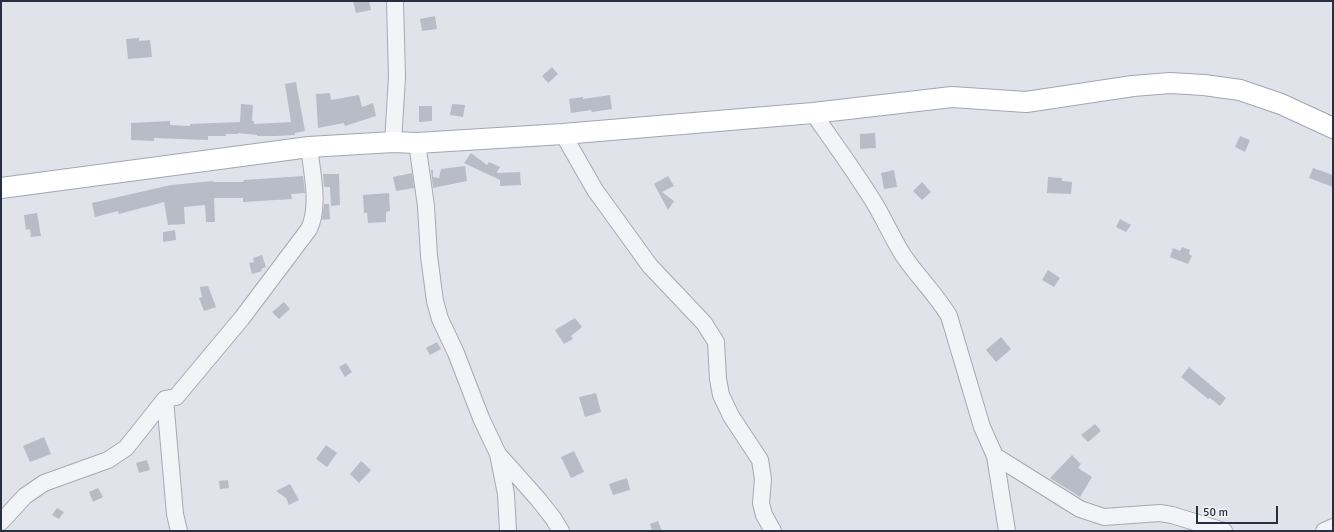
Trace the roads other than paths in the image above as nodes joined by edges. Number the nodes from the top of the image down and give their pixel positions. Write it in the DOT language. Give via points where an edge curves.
graph roads {
  1 [pos="395,1"];
  2 [pos="813,113"];
  3 [pos="1333,128"];
  4 [pos="563,134"];
  5 [pos="393,142"];
  6 [pos="417,143"];
  7 [pos="309,147"];
  8 [pos="1,188"];
  9 [pos="165,399"];
  10 [pos="498,454"];
  11 [pos="995,456"];
  12 [pos="1,522"];
  13 [pos="1333,527"];
  14 [pos="179,531"];
  15 [pos="508,531"];
  16 [pos="561,531"];
  17 [pos="773,531"];
  18 [pos="1007,531"];
  19 [pos="1224,531"];
  20 [pos="1324,531"];
  1 -- 5 [label="street" via="397,77"];
  2 -- 3 [label="main road" via="952,96 1026,102 1170,83 1240,90 1281,104"];
  2 -- 4 [label="main road"];
  2 -- 11 [label="street" via="876,205 902,254 949,316 982,427"];
  4 -- 6 [label="main road"];
  4 -- 17 [label="street" via="594,190 650,266 711,332 716,342 721,395 730,416 760,460 763,479 761,503"];
  5 -- 6 [label="main road"];
  5 -- 7 [label="main road"];
  6 -- 10 [label="street" via="435,301 440,319"];
  7 -- 8 [label="main road"];
  7 -- 9 [label="street" via="315,208 309,229 246,313 176,397"];
  9 -- 12 [label="street" via="126,448 108,460 44,483 25,496"];
  9 -- 14 [label="street" via="174,514"];
  10 -- 15 [label="street" via="506,494"];
  10 -- 16 [label="street" via="538,499"];
  11 -- 18 [label="street"];
  11 -- 19 [label="street" via="1089,513 1104,517 1160,513"];
  13 -- 20 [label="street"];
}
